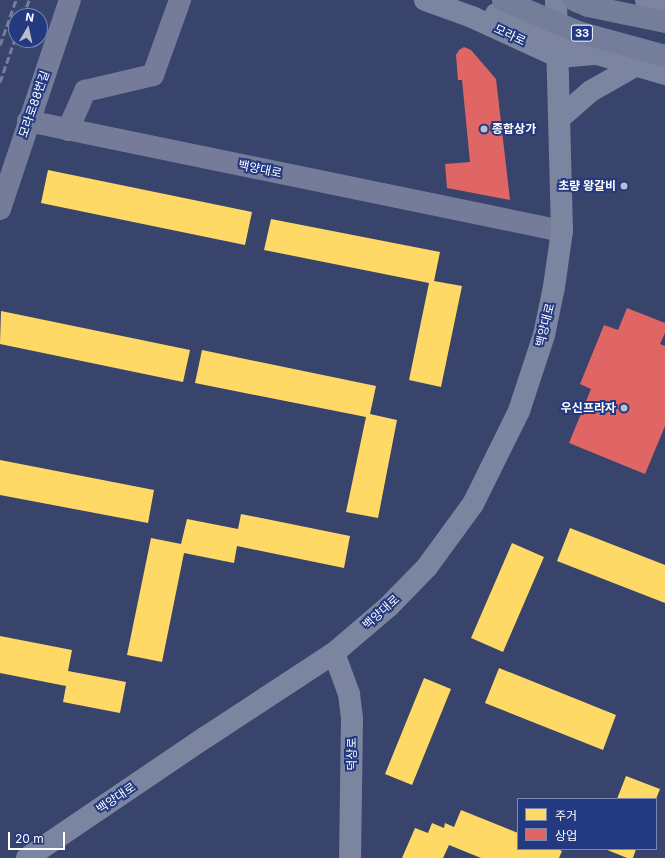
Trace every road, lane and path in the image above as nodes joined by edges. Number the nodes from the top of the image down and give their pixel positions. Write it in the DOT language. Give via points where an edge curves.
graph roads {
  1 [pos="70,0"];
  2 [pos="180,0"];
  3 [pos="425,0"];
  4 [pos="462,0"];
  5 [pos="503,0"];
  6 [pos="556,0"];
  7 [pos="574,0"];
  8 [pos="646,0"];
  9 [pos="665,4"];
  10 [pos="665,22"];
  11 [pos="556,34"];
  12 [pos="597,54"];
  13 [pos="665,56"];
  14 [pos="559,57"];
  15 [pos="635,66"];
  16 [pos="665,74"];
  17 [pos="560,118"];
  18 [pos="28,121"];
  19 [pos="68,130"];
  20 [pos="0,209"];
  21 [pos="562,231"];
  22 [pos="334,653"];
  23 [pos="27,858"];
  24 [pos="350,858"];
  1 -- 18 [label="street, 모라로88번길"];
  2 -- 19 [label="street" via="153,74 85,91"];
  3 -- 14 [label="main road, 모라로" via="472,17"];
  4 -- 11 [label="main road, 모라로"];
  5 -- 13 [label="highway, 33, bridge" via="578,32"];
  6 -- 11 [label="main road, 백양대로"];
  7 -- 10 [label="highway, 33" via="588,6"];
  8 -- 9 [label="main road"];
  11 -- 12 [label="main road, 모라로"];
  11 -- 14 [label="main road, 백양대로"];
  12 -- 14 [label="main road, 모라로"];
  12 -- 15 [label="main road, 모라로"];
  14 -- 17 [label="main road, 백양대로"];
  15 -- 16 [label="main road, 모라로"];
  15 -- 17 [label="main road" via="591,91"];
  17 -- 21 [label="main road, 백양대로"];
  18 -- 19 [label="street, 백양대로"];
  18 -- 20 [label="street, 모라로88번길"];
  19 -- 21 [label="street, 백양대로"];
  21 -- 22 [label="main road, 백양대로" via="544,335 519,412 473,504 427,567 389,606"];
  22 -- 23 [label="main road, 백양대로"];
  22 -- 24 [label="main road, 덕상로" via="349,694 352,718"];
}
